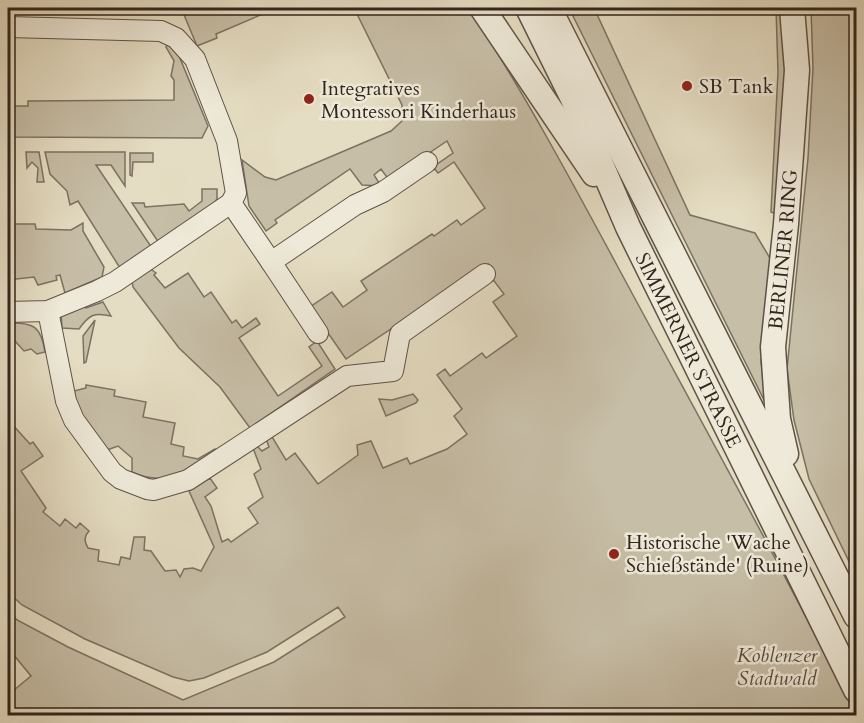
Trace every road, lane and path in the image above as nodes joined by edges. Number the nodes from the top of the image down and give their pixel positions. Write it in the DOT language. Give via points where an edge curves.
graph roads {
  1 [pos="482,8"];
  2 [pos="528,8"];
  3 [pos="549,8"];
  4 [pos="792,8"];
  5 [pos="8,27"];
  6 [pos="427,162"];
  7 [pos="231,203"];
  8 [pos="628,226"];
  9 [pos="271,262"];
  10 [pos="484,274"];
  11 [pos="8,312"];
  12 [pos="48,312"];
  13 [pos="318,333"];
  14 [pos="795,491"];
  15 [pos="856,616"];
  16 [pos="856,690"];
  1 -- 8 [label="street"];
  2 -- 8 [label="street, SIMMERNER STRASSE"];
  3 -- 14 [label="street, SIMMERNER STRASSE"];
  4 -- 14 [label="street, BERLINER RING" via="797,70 773,347 778,419"];
  5 -- 7 [label="street" via="161,31 176,38 195,59 227,141 236,193"];
  6 -- 9 [label="street"];
  7 -- 9 [label="street"];
  7 -- 12 [label="street" via="115,282"];
  8 -- 16 [label="street, SIMMERNER STRASSE"];
  9 -- 13 [label="street"];
  10 -- 12 [label="street" via="400,334 393,371 347,376 188,480 154,490 135,486 112,472 78,427 66,401"];
  11 -- 12 [label="street"];
  14 -- 15 [label="street, SIMMERNER STRASSE"];
}
